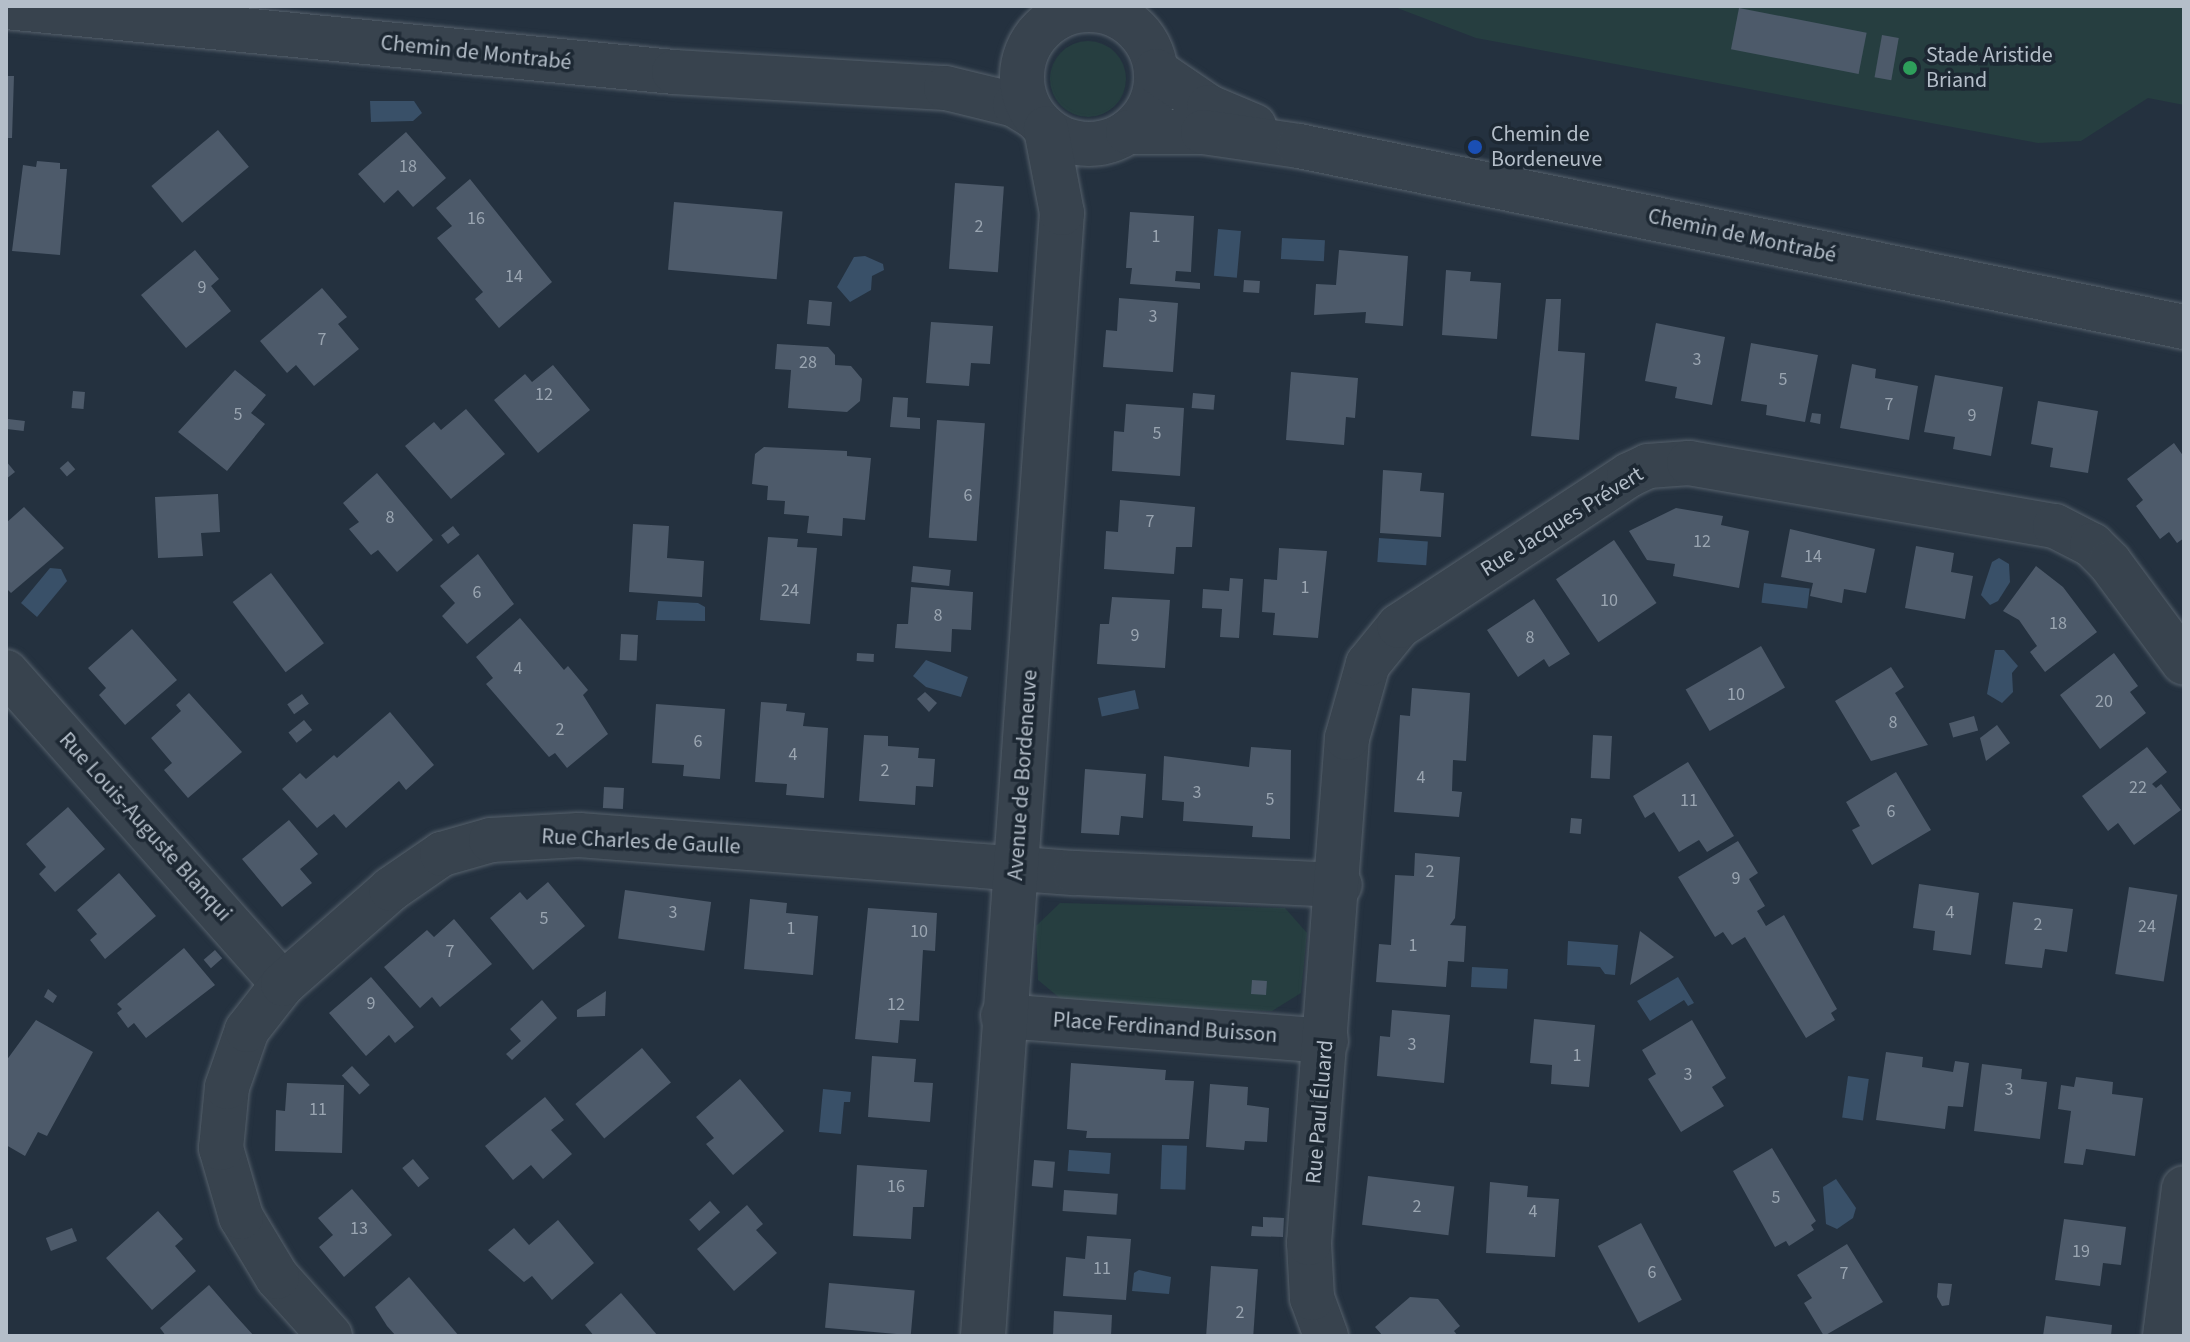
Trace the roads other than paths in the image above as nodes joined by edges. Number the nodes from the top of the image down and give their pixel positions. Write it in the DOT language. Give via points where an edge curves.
graph roads {
  1 [pos="6,7"];
  2 [pos="1029,45"];
  3 [pos="1156,71"];
  4 [pos="946,88"];
  5 [pos="1040,123"];
  6 [pos="1115,137"];
  7 [pos="1299,146"];
  8 [pos="1062,213"];
  9 [pos="2184,327"];
  10 [pos="2184,663"];
  11 [pos="6,672"];
  12 [pos="1017,868"];
  13 [pos="1340,885"];
  14 [pos="283,984"];
  15 [pos="1003,1016"];
  16 [pos="1326,1041"];
  17 [pos="2184,1188"];
  18 [pos="330,1336"];
  19 [pos="983,1336"];
  20 [pos="1326,1336"];
  21 [pos="2165,1336"];
  1 -- 4 [label="street, Chemin de Montrabé" via="674,72"];
  2 -- 3 [label="street" via="1059,16 1099,10 1123,19 1141,34"];
  2 -- 4 [label="street"];
  2 -- 5 [label="street" via="1021,82"];
  3 -- 6 [label="street" via="1150,105"];
  3 -- 7 [label="street, Chemin de Montrabé" via="1209,107"];
  4 -- 5 [label="street, Chemin de Montrabé" via="1015,105"];
  5 -- 6 [label="street" via="1072,143"];
  5 -- 8 [label="street, Avenue de Bordeneuve"];
  6 -- 7 [label="street, Chemin de Montrabé" via="1203,132"];
  6 -- 8 [label="street, Avenue de Bordeneuve" via="1085,164"];
  7 -- 9 [label="street, Chemin de Montrabé"];
  8 -- 12 [label="street, Avenue de Bordeneuve"];
  10 -- 13 [label="street, Rue Jacques Prévert" via="2110,563 2092,545 2055,526 1717,465 1648,466 1399,626 1379,645 1360,683 1347,738"];
  11 -- 14 [label="street, Rue Louis-Auguste Blanqui"];
  12 -- 13 [label="street"];
  12 -- 14 [label="street, Rue Charles de Gaulle" via="579,835 491,840 442,854 419,867"];
  12 -- 15 [label="street, Avenue de Bordeneuve"];
  13 -- 16 [label="street, Rue Paul Éluard"];
  14 -- 18 [label="street, Rue Charles de Gaulle" via="262,1007 236,1054 222,1113 221,1148 233,1196 254,1244"];
  15 -- 16 [label="street, Place Ferdinand Buisson"];
  15 -- 19 [label="street, Avenue de Bordeneuve"];
  16 -- 20 [label="street, Rue Paul Éluard" via="1309,1271"];
  17 -- 21 [label="street"];
}
